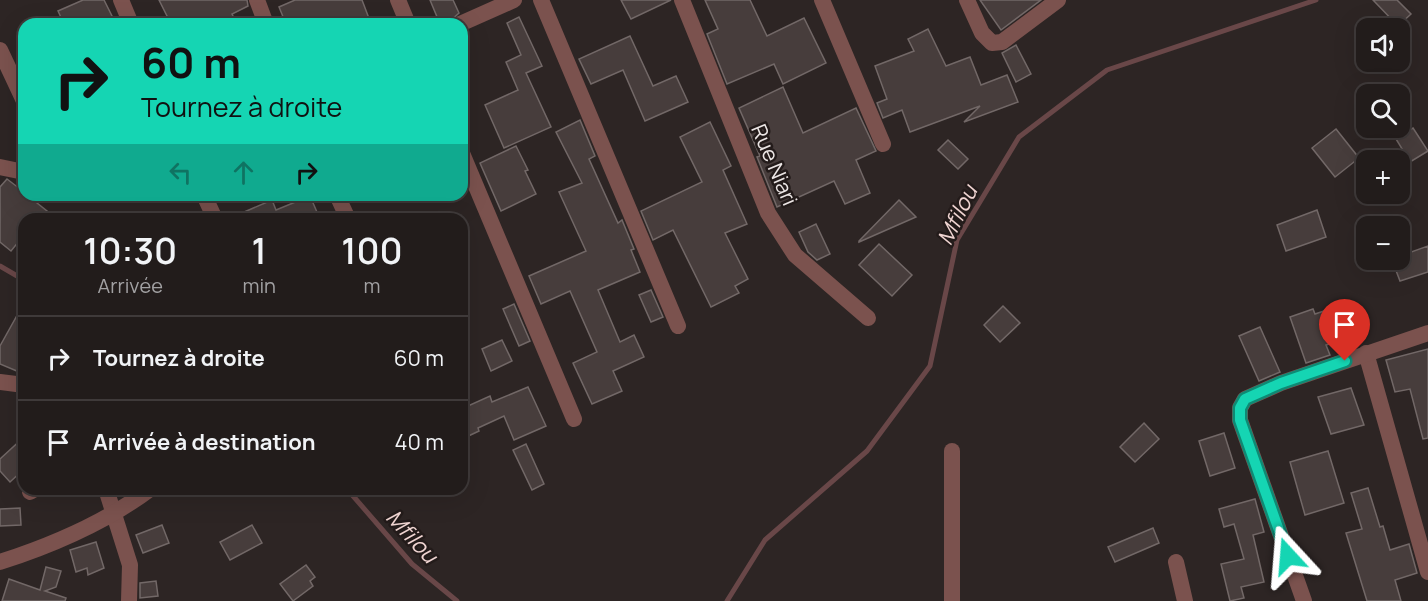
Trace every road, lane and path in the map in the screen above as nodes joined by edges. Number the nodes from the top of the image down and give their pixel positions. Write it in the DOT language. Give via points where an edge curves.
graph roads {
  1 [pos="121,0"];
  2 [pos="257,0"];
  3 [pos="398,0"];
  4 [pos="514,0"];
  5 [pos="541,0"];
  6 [pos="682,0"];
  7 [pos="822,0"];
  8 [pos="967,0"];
  9 [pos="1058,0"];
  10 [pos="128,18"];
  11 [pos="264,18"];
  12 [pos="406,18"];
  13 [pos="468,20"];
  14 [pos="0,50"];
  15 [pos="18,88"];
  16 [pos="883,144"];
  17 [pos="0,166"];
  18 [pos="468,167"];
  19 [pos="18,170"];
  20 [pos="868,318"];
  21 [pos="678,326"];
  22 [pos="1428,333"];
  23 [pos="1366,353"];
  24 [pos="0,382"];
  25 [pos="18,385"];
  26 [pos="574,419"];
  27 [pos="952,452"];
  28 [pos="108,495"];
  29 [pos="141,495"];
  30 [pos="113,515"];
  31 [pos="0,562"];
  32 [pos="1176,562"];
  33 [pos="1428,572"];
  34 [pos="129,601"];
  35 [pos="952,601"];
  36 [pos="1185,601"];
  37 [pos="1304,601"];
  1 -- 10 [label="street"];
  2 -- 11 [label="street"];
  3 -- 12 [label="street"];
  4 -- 13 [label="street"];
  5 -- 21 [label="street"];
  6 -- 20 [label="street, Rue Niari" via="768,213 795,255"];
  7 -- 16 [label="street"];
  8 -- 9 [label="street" via="982,33 992,43 1002,42"];
  14 -- 15 [label="street"];
  17 -- 19 [label="street"];
  18 -- 26 [label="street"];
  22 -- 23 [label="street"];
  23 -- 33 [label="street"];
  23 -- 37 [label="street" via="1272,387 1245,399 1240,408 1240,420"];
  24 -- 25 [label="street"];
  27 -- 35 [label="street"];
  28 -- 30 [label="street"];
  29 -- 30 [label="street"];
  30 -- 31 [label="street" via="46,547"];
  30 -- 34 [label="street" via="130,565"];
  32 -- 36 [label="street"];
}
